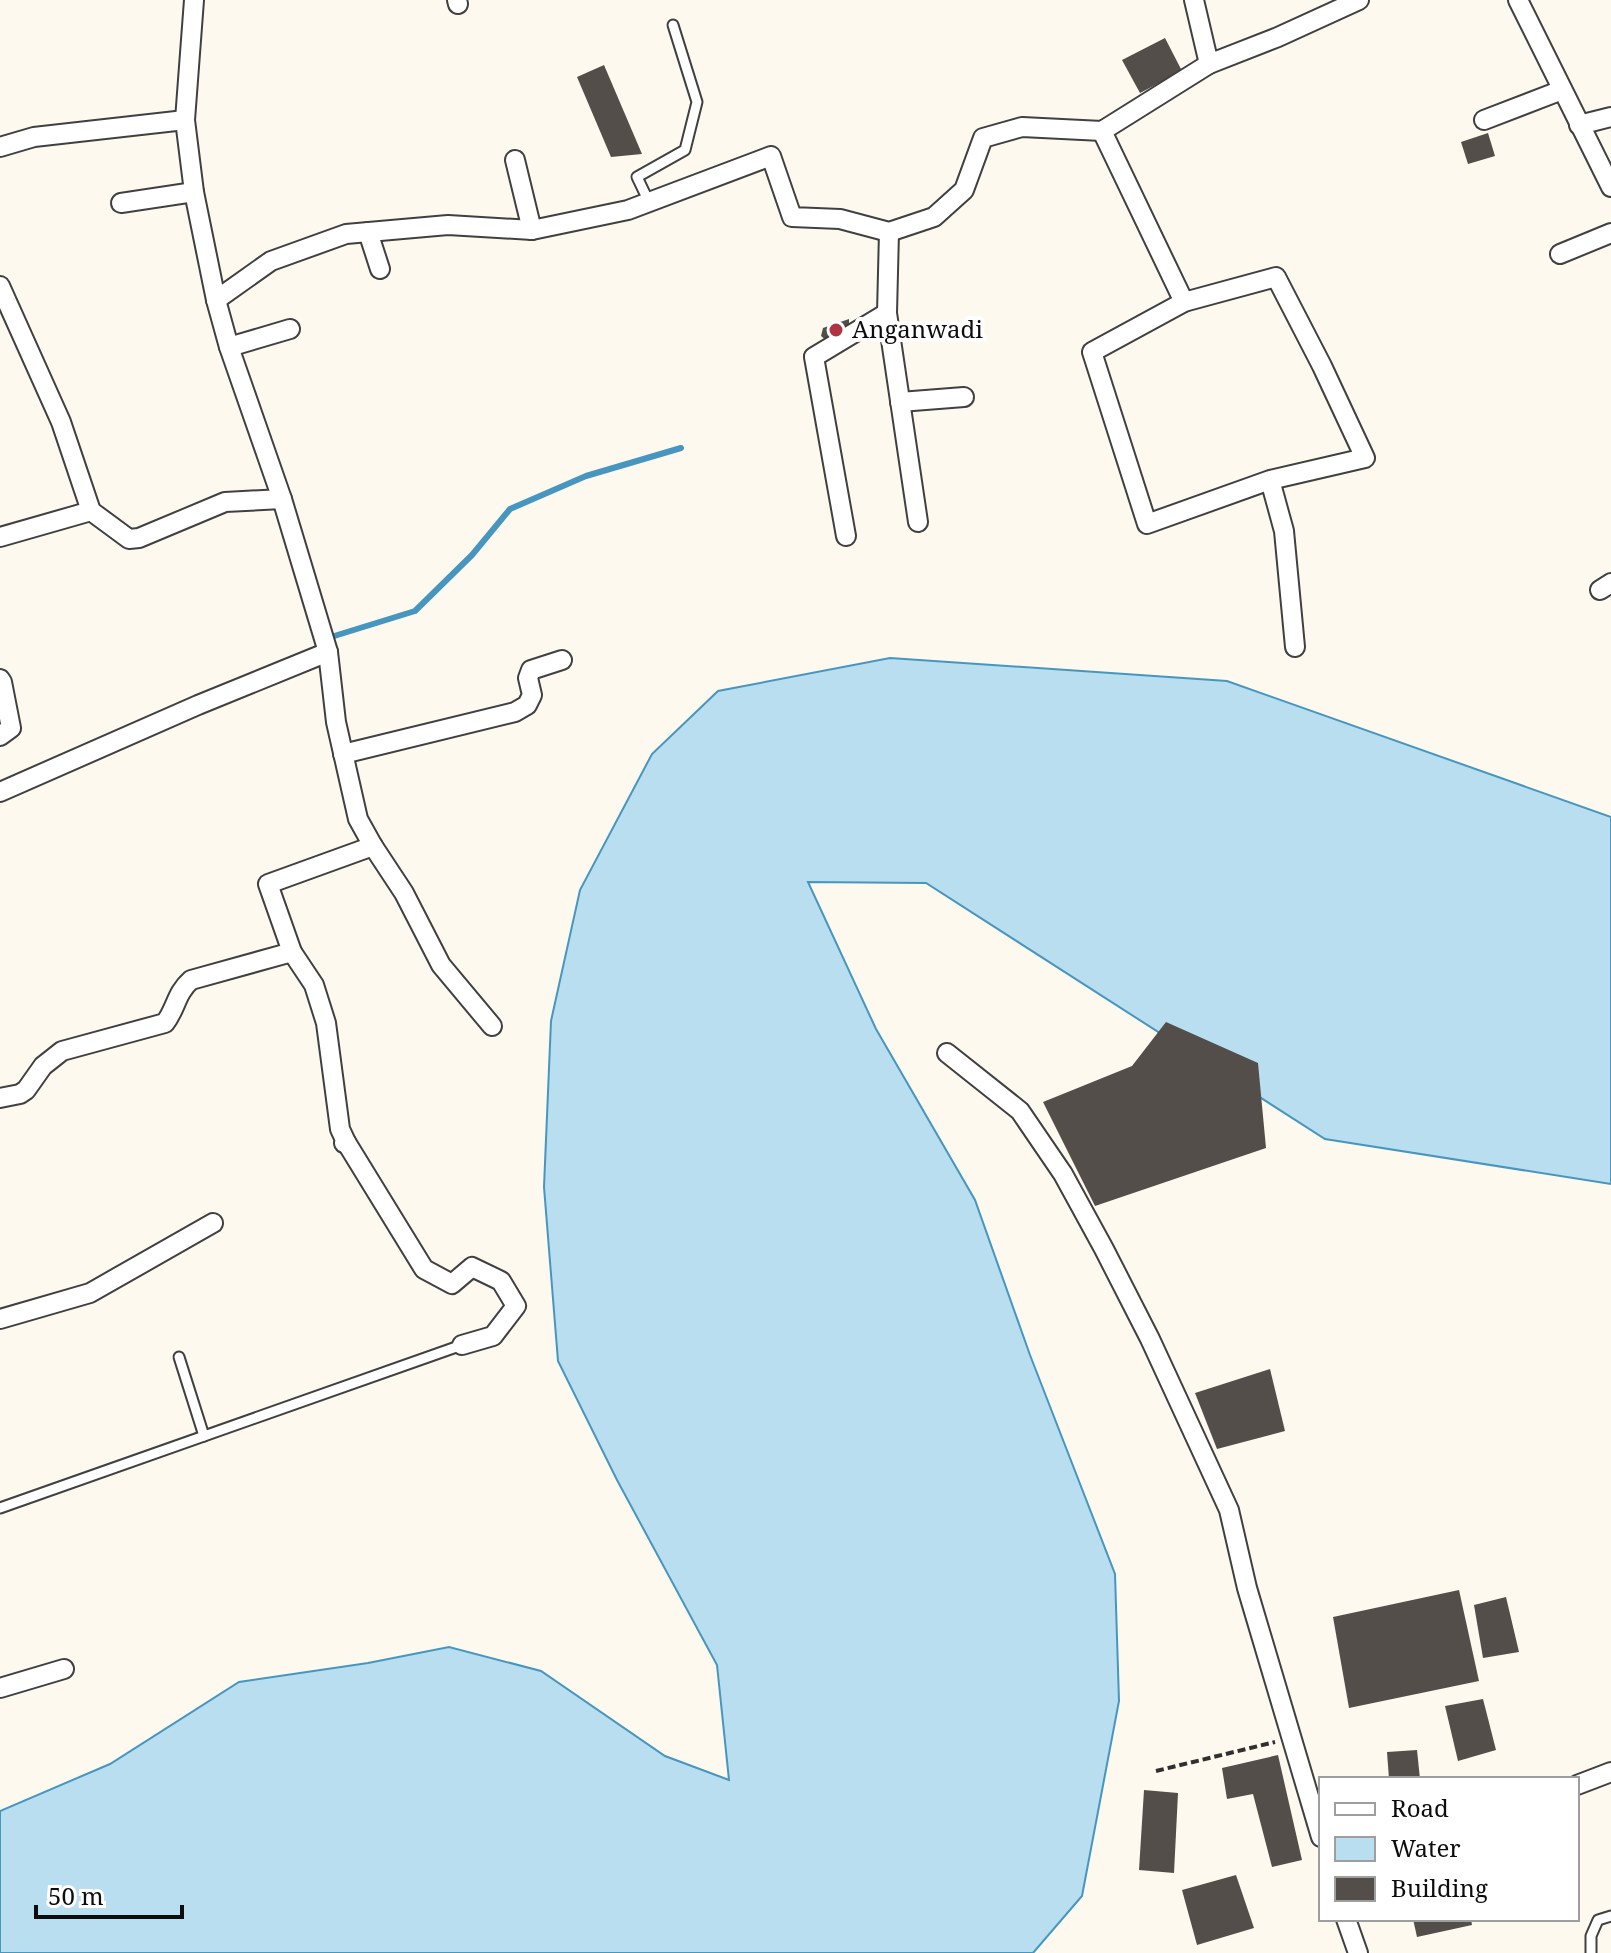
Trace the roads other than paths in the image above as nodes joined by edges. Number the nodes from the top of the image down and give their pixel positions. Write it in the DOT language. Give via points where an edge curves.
graph roads {
  1 [pos="194,0"];
  2 [pos="1194,0"];
  3 [pos="1359,0"];
  4 [pos="1518,0"];
  5 [pos="673,25"];
  6 [pos="1209,64"];
  7 [pos="1562,90"];
  8 [pos="1611,117"];
  9 [pos="185,120"];
  10 [pos="1484,120"];
  11 [pos="1579,125"];
  12 [pos="1102,131"];
  13 [pos="0,147"];
  14 [pos="515,160"];
  15 [pos="1611,187"];
  16 [pos="194,192"];
  17 [pos="649,202"];
  18 [pos="121,203"];
  19 [pos="532,230"];
  20 [pos="368,232"];
  21 [pos="889,232"];
  22 [pos="1611,233"];
  23 [pos="1560,254"];
  24 [pos="380,269"];
  25 [pos="0,288"];
  26 [pos="216,300"];
  27 [pos="1184,302"];
  28 [pos="887,313"];
  29 [pos="290,329"];
  30 [pos="229,347"];
  31 [pos="964,397"];
  32 [pos="900,402"];
  33 [pos="1270,480"];
  34 [pos="282,499"];
  35 [pos="91,511"];
  36 [pos="918,522"];
  37 [pos="846,536"];
  38 [pos="0,537"];
  39 [pos="1295,647"];
  40 [pos="328,652"];
  41 [pos="562,660"];
  42 [pos="0,679"];
  43 [pos="0,736"];
  44 [pos="343,754"];
  45 [pos="0,792"];
  46 [pos="373,846"];
  47 [pos="292,952"];
  48 [pos="492,1026"];
  49 [pos="947,1053"];
  50 [pos="0,1098"];
  51 [pos="213,1223"];
  52 [pos="0,1319"];
  53 [pos="462,1345"];
  54 [pos="179,1357"];
  55 [pos="204,1436"];
  56 [pos="0,1508"];
  57 [pos="64,1669"];
  58 [pos="0,1688"];
  59 [pos="1611,1772"];
  60 [pos="1579,1784"];
  61 [pos="1319,1830"];
  62 [pos="1611,1916"];
  63 [pos="1347,1921"];
  64 [pos="1358,1953"];
  65 [pos="1591,1953"];
  1 -- 9 [label="street"];
  2 -- 6 [label="street"];
  3 -- 6 [label="street"];
  4 -- 7 [label="street"];
  5 -- 17 [label="lane" via="697,102 685,150 637,177"];
  6 -- 12 [label="street"];
  7 -- 10 [label="street"];
  7 -- 11 [label="street"];
  8 -- 11 [label="street"];
  9 -- 13 [label="street" via="34,137"];
  9 -- 16 [label="street"];
  11 -- 15 [label="street"];
  12 -- 21 [label="street" via="1022,127 983,138 964,190 934,217"];
  12 -- 27 [label="street"];
  14 -- 19 [label="street"];
  16 -- 18 [label="street"];
  16 -- 26 [label="street"];
  17 -- 19 [label="street"];
  17 -- 21 [label="street" via="771,156 792,217 840,219"];
  19 -- 20 [label="street" via="448,225"];
  20 -- 24 [label="street"];
  20 -- 26 [label="street" via="346,234 271,261"];
  21 -- 28 [label="street"];
  22 -- 23 [label="street"];
  25 -- 35 [label="street" via="61,422"];
  26 -- 30 [label="street"];
  27 -- 33 [label="street" via="1276,277 1365,458"];
  27 -- 33 [label="street" via="1092,352 1147,524"];
  28 -- 32 [label="street"];
  28 -- 37 [label="street" via="814,357"];
  29 -- 30 [label="street"];
  30 -- 34 [label="street"];
  31 -- 32 [label="street"];
  32 -- 36 [label="street"];
  33 -- 39 [label="street" via="1284,531"];
  34 -- 35 [label="street" via="225,502 129,539"];
  34 -- 40 [label="street"];
  35 -- 38 [label="street"];
  40 -- 44 [label="street"];
  40 -- 45 [label="street"];
  41 -- 44 [label="street" via="531,670 532,695 515,712"];
  42 -- 43 [label="street" via="11,728"];
  44 -- 46 [label="street" via="358,819"];
  46 -- 47 [label="street" via="268,884"];
  46 -- 48 [label="street" via="441,965"];
  47 -- 50 [label="street" via="191,980 165,1023 62,1051 26,1090"];
  47 -- 53 [label="street" via="314,985 326,1023 345,1142 424,1269 452,1284 472,1267 501,1281 516,1306 493,1336"];
  49 -- 61 [label="street" via="1020,1111 1063,1174 1130,1300 1229,1510"];
  51 -- 52 [label="street" via="90,1293"];
  53 -- 55 [label="lane"];
  54 -- 55 [label="lane"];
  55 -- 56 [label="lane"];
  57 -- 58 [label="street"];
  59 -- 60 [label="street"];
  62 -- 65 [label="lane" via="1598,1920"];
  63 -- 64 [label="street"];
}
